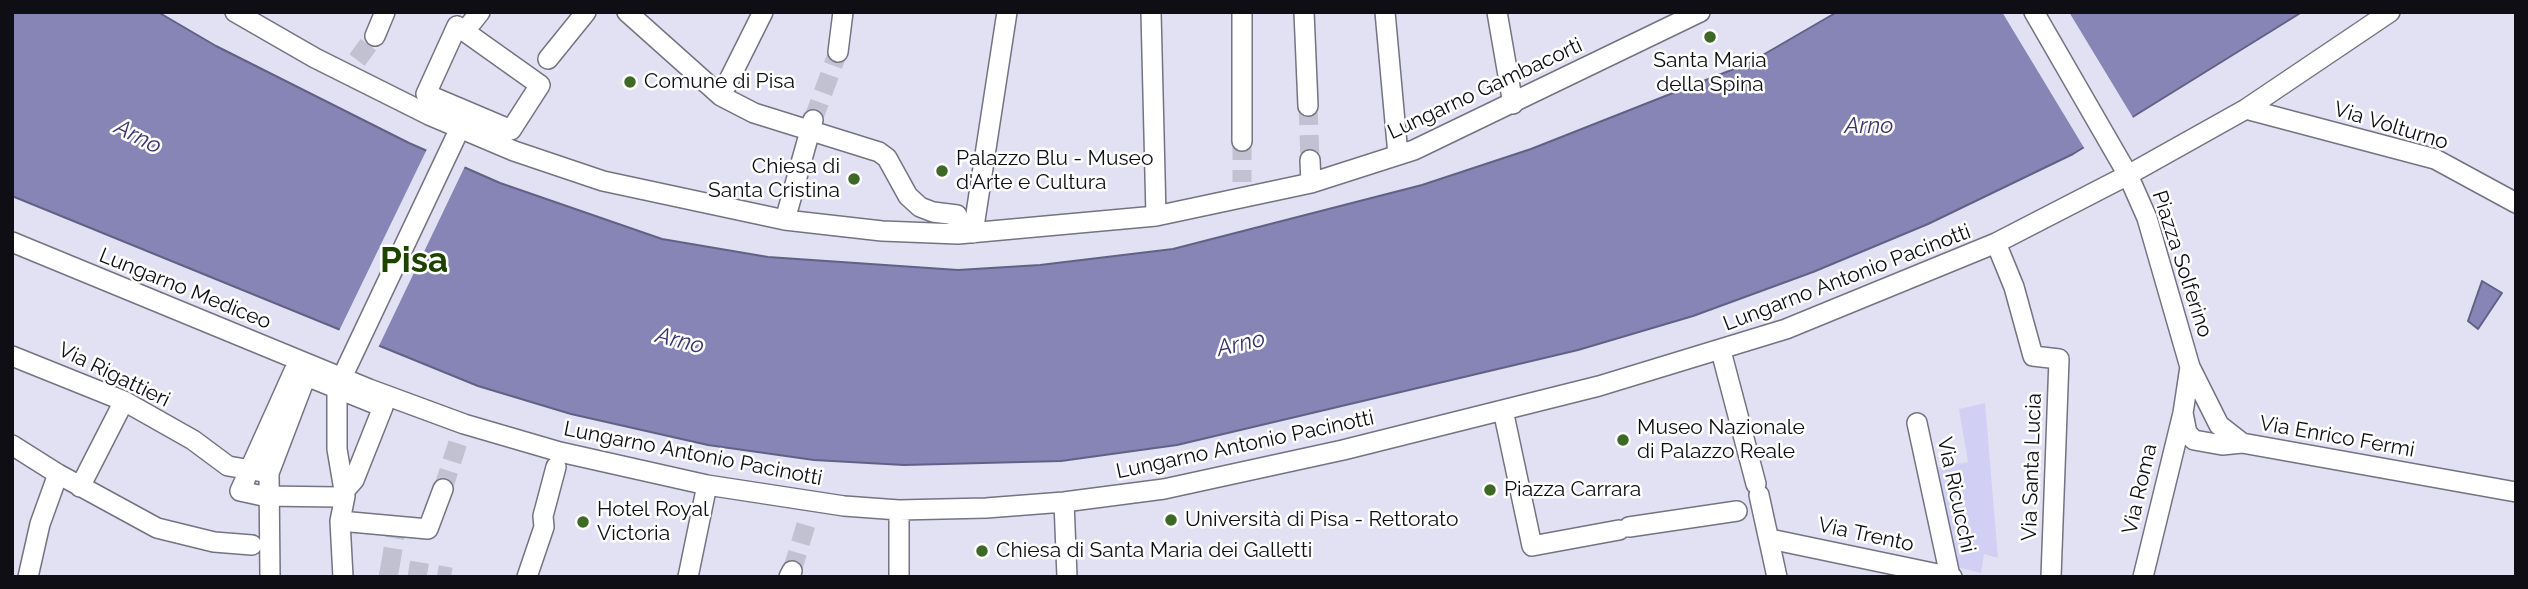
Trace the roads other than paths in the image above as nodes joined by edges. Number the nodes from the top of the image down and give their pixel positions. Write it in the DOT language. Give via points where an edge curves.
graph roads {
  1 [pos="235,12"];
  2 [pos="385,12"];
  3 [pos="480,12"];
  4 [pos="586,12"];
  5 [pos="763,12"];
  6 [pos="843,12"];
  7 [pos="1007,12"];
  8 [pos="1151,12"];
  9 [pos="1242,12"];
  10 [pos="1304,12"];
  11 [pos="1385,12"];
  12 [pos="1497,12"];
  13 [pos="1700,12"];
  14 [pos="2034,12"];
  15 [pos="2390,12"];
  16 [pos="629,13"];
  17 [pos="1668,20"];
  18 [pos="465,32"];
  19 [pos="375,36"];
  20 [pos="838,52"];
  21 [pos="541,69"];
  22 [pos="721,96"];
  23 [pos="1513,104"];
  24 [pos="1308,106"];
  25 [pos="2246,109"];
  26 [pos="812,124"];
  27 [pos="456,137"];
  28 [pos="1242,141"];
  29 [pos="1398,155"];
  30 [pos="1310,160"];
  31 [pos="2128,175"];
  32 [pos="1311,183"];
  33 [pos="2516,203"];
  34 [pos="1156,216"];
  35 [pos="785,220"];
  36 [pos="965,233"];
  37 [pos="1996,243"];
  38 [pos="13,246"];
  39 [pos="1721,351"];
  40 [pos="12,356"];
  41 [pos="2190,367"];
  42 [pos="339,383"];
  43 [pos="364,400"];
  44 [pos="124,401"];
  45 [pos="1503,410"];
  46 [pos="339,413"];
  47 [pos="2183,419"];
  48 [pos="2215,419"];
  49 [pos="1917,422"];
  50 [pos="2242,443"];
  51 [pos="12,445"];
  52 [pos="556,467"];
  53 [pos="259,472"];
  54 [pos="58,474"];
  55 [pos="707,485"];
  56 [pos="80,487"];
  57 [pos="443,489"];
  58 [pos="2516,492"];
  59 [pos="344,494"];
  60 [pos="269,496"];
  61 [pos="1753,502"];
  62 [pos="899,510"];
  63 [pos="1064,511"];
  64 [pos="340,520"];
  65 [pos="1770,539"];
  66 [pos="261,545"];
  67 [pos="1951,576"];
  68 [pos="27,577"];
  69 [pos="270,577"];
  70 [pos="343,577"];
  71 [pos="527,577"];
  72 [pos="688,577"];
  73 [pos="899,577"];
  74 [pos="1067,577"];
  75 [pos="1777,577"];
  76 [pos="2051,577"];
  77 [pos="2143,577"];
  1 -- 27 [label="street, Lungarno Gambacorti" via="352,67"];
  2 -- 19 [label="street"];
  3 -- 18 [label="street"];
  4 -- 21 [label="street"];
  5 -- 22 [label="street"];
  6 -- 20 [label="street"];
  7 -- 36 [label="street"];
  8 -- 34 [label="street"];
  9 -- 28 [label="street"];
  10 -- 24 [label="street"];
  11 -- 29 [label="street"];
  12 -- 23 [label="street"];
  13 -- 17 [label="street, Lungarno Gambacorti"];
  14 -- 31 [label="street, Piazza Solferino"];
  15 -- 25 [label="street, Lungarno Antonio Pacinotti"];
  16 -- 22 [label="street"];
  17 -- 23 [label="street, Lungarno Gambacorti"];
  18 -- 21 [label="street"];
  18 -- 21 [label="street" via="457,26 426,94 512,130 540,85"];
  22 -- 26 [label="street" via="754,113"];
  23 -- 29 [label="street, Lungarno Gambacorti"];
  25 -- 31 [label="street, Lungarno Antonio Pacinotti"];
  25 -- 33 [label="street, Via Volturno" via="2435,159"];
  26 -- 35 [label="street"];
  26 -- 36 [label="street" via="879,152 908,196 920,207 957,215"];
  27 -- 35 [label="street, Lungarno Gambacorti" via="603,181"];
  27 -- 42 [label="street"];
  29 -- 32 [label="street, Lungarno Gambacorti"];
  30 -- 32 [label="street"];
  31 -- 37 [label="street, Lungarno Antonio Pacinotti"];
  31 -- 41 [label="street, Piazza Solferino" via="2147,218"];
  32 -- 34 [label="street, Lungarno Gambacorti" via="1242,191"];
  34 -- 36 [label="street, Lungarno Gambacorti"];
  35 -- 36 [label="street, Lungarno Gambacorti" via="883,231"];
  37 -- 39 [label="street, Lungarno Antonio Pacinotti" via="1859,301"];
  37 -- 76 [label="street, Via Santa Lucia" via="2033,356 2059,359"];
  38 -- 42 [label="street, Lungarno Mediceo"];
  39 -- 45 [label="street, Lungarno Antonio Pacinotti"];
  39 -- 61 [label="street"];
  40 -- 44 [label="street, Via Rigattieri"];
  41 -- 47 [label="street, Via Roma"];
  41 -- 48 [label="street, Via Enrico Fermi"];
  42 -- 43 [label="street"];
  42 -- 46 [label="street"];
  42 -- 53 [label="street" via="294,371"];
  42 -- 55 [label="street, Lungarno Antonio Pacinotti" via="461,432"];
  43 -- 46 [label="street"];
  43 -- 59 [label="street" via="383,407"];
  44 -- 53 [label="street, Via Rigattieri" via="228,466"];
  44 -- 56 [label="street"];
  45 -- 61 [label="street" via="1532,546"];
  45 -- 63 [label="street, Lungarno Antonio Pacinotti"];
  46 -- 59 [label="street" via="337,449"];
  47 -- 48 [label="street, Via Roma" via="2196,430 2208,428"];
  47 -- 50 [label="street, Via Roma" via="2194,440"];
  47 -- 77 [label="street, Via Roma"];
  48 -- 50 [label="street, Via Enrico Fermi"];
  49 -- 67 [label="street, Via Ricucchi"];
  50 -- 58 [label="street, Via Enrico Fermi"];
  51 -- 54 [label="street"];
  52 -- 71 [label="street" via="542,516 544,527"];
  53 -- 60 [label="street"];
  53 -- 60 [label="street" via="240,491"];
  54 -- 56 [label="street"];
  54 -- 68 [label="street"];
  55 -- 62 [label="street, Lungarno Antonio Pacinotti" via="809,510"];
  55 -- 72 [label="street"];
  56 -- 66 [label="street" via="157,528 214,542"];
  57 -- 64 [label="street" via="428,528"];
  59 -- 60 [label="street"];
  59 -- 64 [label="street"];
  60 -- 66 [label="street"];
  61 -- 65 [label="street"];
  62 -- 63 [label="street, Lungarno Antonio Pacinotti"];
  62 -- 73 [label="street"];
  63 -- 74 [label="street"];
  64 -- 70 [label="street"];
  65 -- 67 [label="street, Via Trento"];
  65 -- 75 [label="street"];
  66 -- 69 [label="street"];
}
